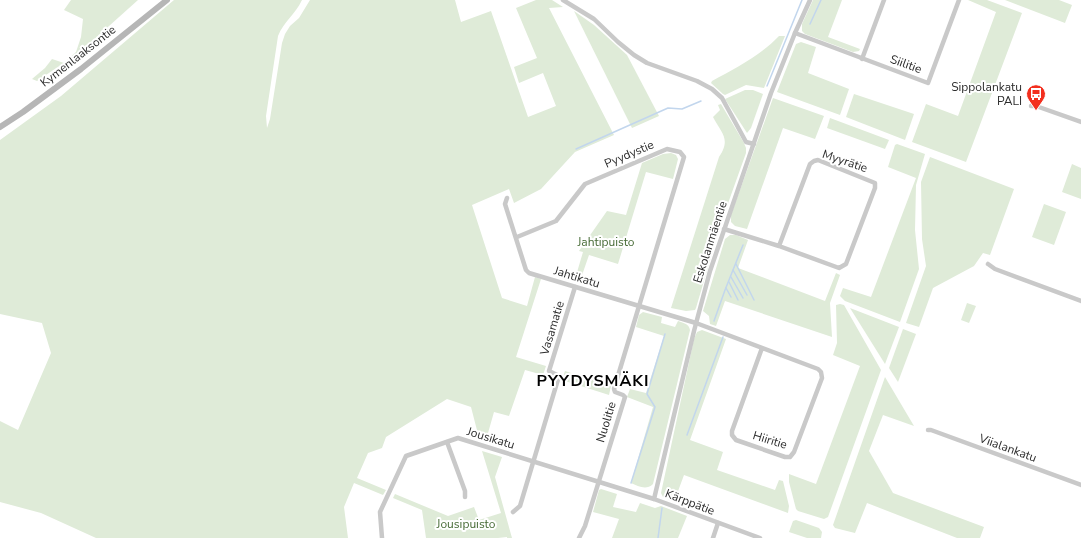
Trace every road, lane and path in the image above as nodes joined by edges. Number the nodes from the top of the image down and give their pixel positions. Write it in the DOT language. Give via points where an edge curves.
graph roads {
  1 [pos="167,0"];
  2 [pos="563,0"];
  3 [pos="810,0"];
  4 [pos="884,0"];
  5 [pos="959,0"];
  6 [pos="795,33"];
  7 [pos="862,59"];
  8 [pos="1031,106"];
  9 [pos="1081,122"];
  10 [pos="0,127"];
  11 [pos="754,144"];
  12 [pos="507,198"];
  13 [pos="724,229"];
  14 [pos="517,237"];
  15 [pos="780,246"];
  16 [pos="988,264"];
  17 [pos="575,287"];
  18 [pos="1081,301"];
  19 [pos="639,306"];
  20 [pos="696,323"];
  21 [pos="762,348"];
  22 [pos="928,430"];
  23 [pos="447,442"];
  24 [pos="534,462"];
  25 [pos="598,481"];
  26 [pos="1081,485"];
  27 [pos="465,497"];
  28 [pos="654,499"];
  29 [pos="513,512"];
  30 [pos="718,523"];
  31 [pos="382,538"];
  32 [pos="579,538"];
  33 [pos="713,538"];
  34 [pos="760,538"];
  1 -- 10 [label="main road, Kymenlaaksontie" via="82,69"];
  2 -- 11 [label="street" via="594,19 618,42 647,63 712,89 722,98 746,142"];
  3 -- 6 [label="street, Eskolanmäentie"];
  4 -- 7 [label="street"];
  5 -- 7 [label="street, Siilitie" via="928,83"];
  6 -- 7 [label="street, Siilitie"];
  6 -- 11 [label="street, Eskolanmäentie"];
  8 -- 9 [label="street"];
  11 -- 13 [label="street, Eskolanmäentie"];
  12 -- 14 [label="street, Jahtikatu" via="505,204"];
  13 -- 15 [label="street, Myyrätie"];
  13 -- 20 [label="street, Eskolanmäentie"];
  14 -- 17 [label="street, Jahtikatu" via="526,270"];
  14 -- 19 [label="street, Pyydystie" via="556,221 585,184 667,149 680,152 684,157"];
  15 -- 15 [label="street, Myyrätie" via="839,268 843,267 875,188 875,182 818,160 814,161 810,164"];
  16 -- 18 [label="street" via="995,269"];
  17 -- 19 [label="street, Jahtikatu"];
  17 -- 24 [label="street, Vasamatie" via="549,370 559,376"];
  19 -- 20 [label="street, Jahtikatu"];
  19 -- 25 [label="street, Nuolitie" via="614,389 625,397"];
  20 -- 21 [label="street, Hiiritie"];
  20 -- 28 [label="street, Eskolanmäentie"];
  21 -- 21 [label="street, Hiiritie" via="821,372 822,378 794,452 790,456 785,457 736,440 732,435"];
  22 -- 26 [label="street, Viialankatu"];
  23 -- 24 [label="street, Jousikatu" via="458,438"];
  23 -- 27 [label="street"];
  23 -- 31 [label="street, Jousikatu" via="406,456 380,512"];
  24 -- 25 [label="street, Jousikatu"];
  24 -- 29 [label="street" via="520,506"];
  25 -- 28 [label="street, Jousikatu"];
  25 -- 32 [label="street"];
  28 -- 30 [label="street, Kärppätie"];
  30 -- 33 [label="street, Kärppätie"];
  30 -- 34 [label="street, Kärppätie"];
}
